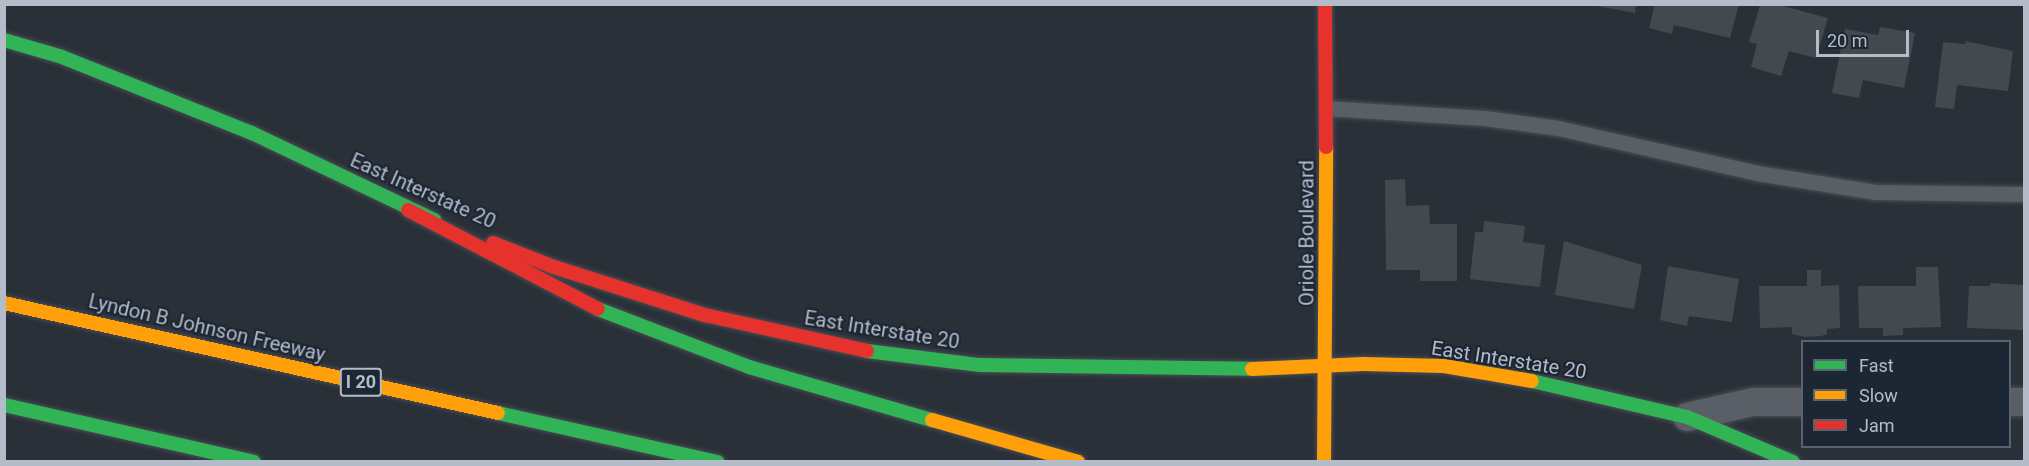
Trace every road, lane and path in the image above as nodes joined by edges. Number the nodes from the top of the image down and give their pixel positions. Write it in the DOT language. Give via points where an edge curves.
graph roads {
  1 [pos="1325,4"];
  2 [pos="4,39"];
  3 [pos="1326,108"];
  4 [pos="2025,194"];
  5 [pos="408,210"];
  6 [pos="4,303"];
  7 [pos="1325,366"];
  8 [pos="1801,402"];
  9 [pos="4,405"];
  10 [pos="1688,417"];
  11 [pos="254,462"];
  12 [pos="718,462"];
  13 [pos="1078,462"];
  14 [pos="1324,462"];
  15 [pos="1793,462"];
  1 -- 3 [label="main road, Oriole Boulevard"];
  2 -- 5 [label="main road, East Interstate 20" via="62,57 252,134"];
  3 -- 4 [label="lane" via="1473,117 1558,128 1757,173 1864,191"];
  3 -- 7 [label="main road, Oriole Boulevard"];
  5 -- 7 [label="main road, East Interstate 20" via="551,266 705,315 852,349 991,365 1269,369"];
  5 -- 13 [label="main road" via="575,300 749,367"];
  6 -- 12 [label="main road, Lyndon B Johnson Freeway / I 20"];
  7 -- 10 [label="main road, East Interstate 20" via="1444,366 1565,387"];
  7 -- 14 [label="main road, Oriole Boulevard"];
  8 -- 10 [label="street" via="1753,402"];
  9 -- 11 [label="main road"];
  10 -- 15 [label="main road, East Interstate 20"];
}
